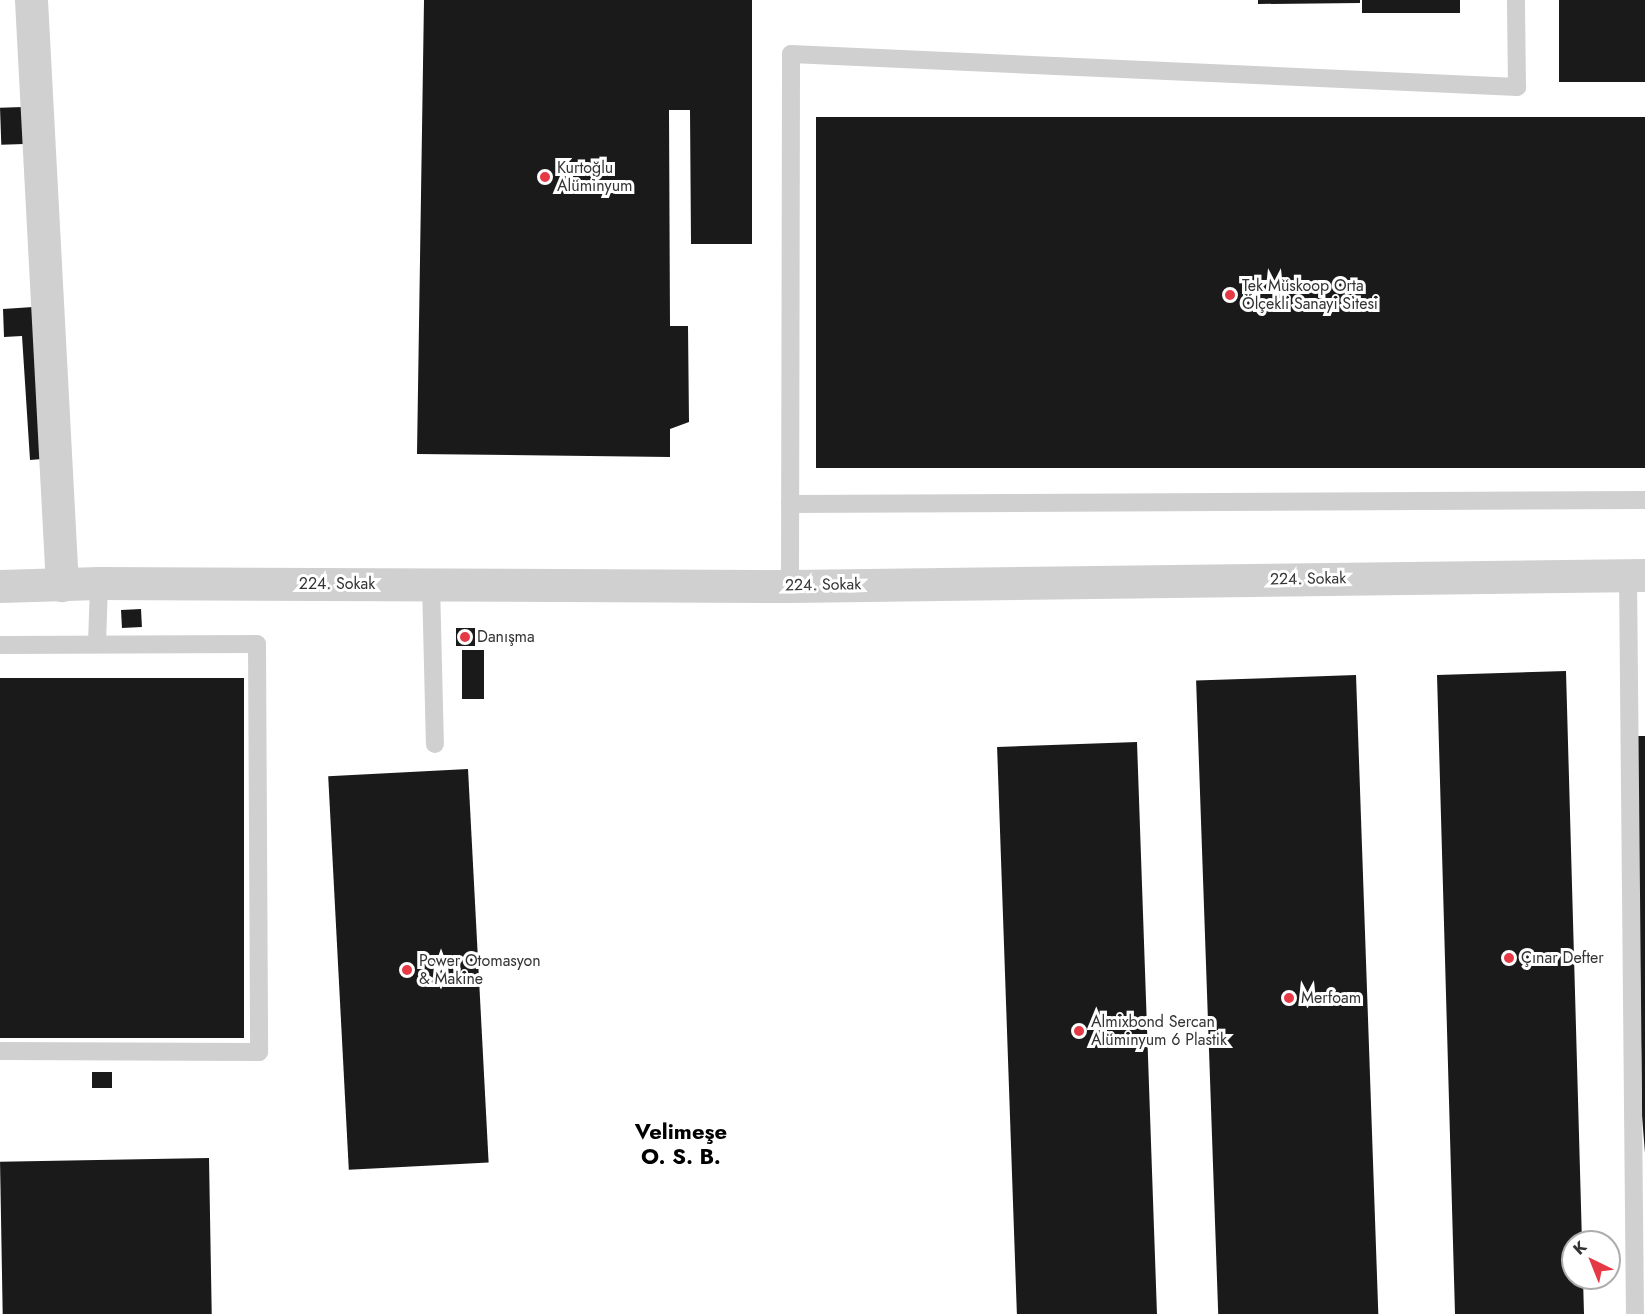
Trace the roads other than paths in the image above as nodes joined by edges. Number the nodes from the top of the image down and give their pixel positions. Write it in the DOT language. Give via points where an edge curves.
graph roads {
  1 [pos="31,0"];
  2 [pos="1516,0"];
  3 [pos="1645,500"];
  4 [pos="790,504"];
  5 [pos="1637,575"];
  6 [pos="99,583"];
  7 [pos="430,584"];
  8 [pos="62,585"];
  9 [pos="0,586"];
  10 [pos="790,586"];
  11 [pos="97,644"];
  12 [pos="0,645"];
  13 [pos="435,744"];
  14 [pos="0,1051"];
  15 [pos="1635,1314"];
  1 -- 8 [label="street"];
  2 -- 4 [label="lane" via="1517,87 791,54"];
  3 -- 4 [label="lane"];
  4 -- 10 [label="lane"];
  5 -- 10 [label="street, 224. Sokak"];
  5 -- 15 [label="lane"];
  6 -- 7 [label="street, 224. Sokak"];
  6 -- 8 [label="street, 224. Sokak"];
  6 -- 11 [label="lane"];
  7 -- 10 [label="street, 224. Sokak"];
  7 -- 13 [label="lane"];
  8 -- 9 [label="street, 224. Sokak"];
  11 -- 12 [label="lane"];
  11 -- 14 [label="lane" via="257,644 260,1052"];
}
